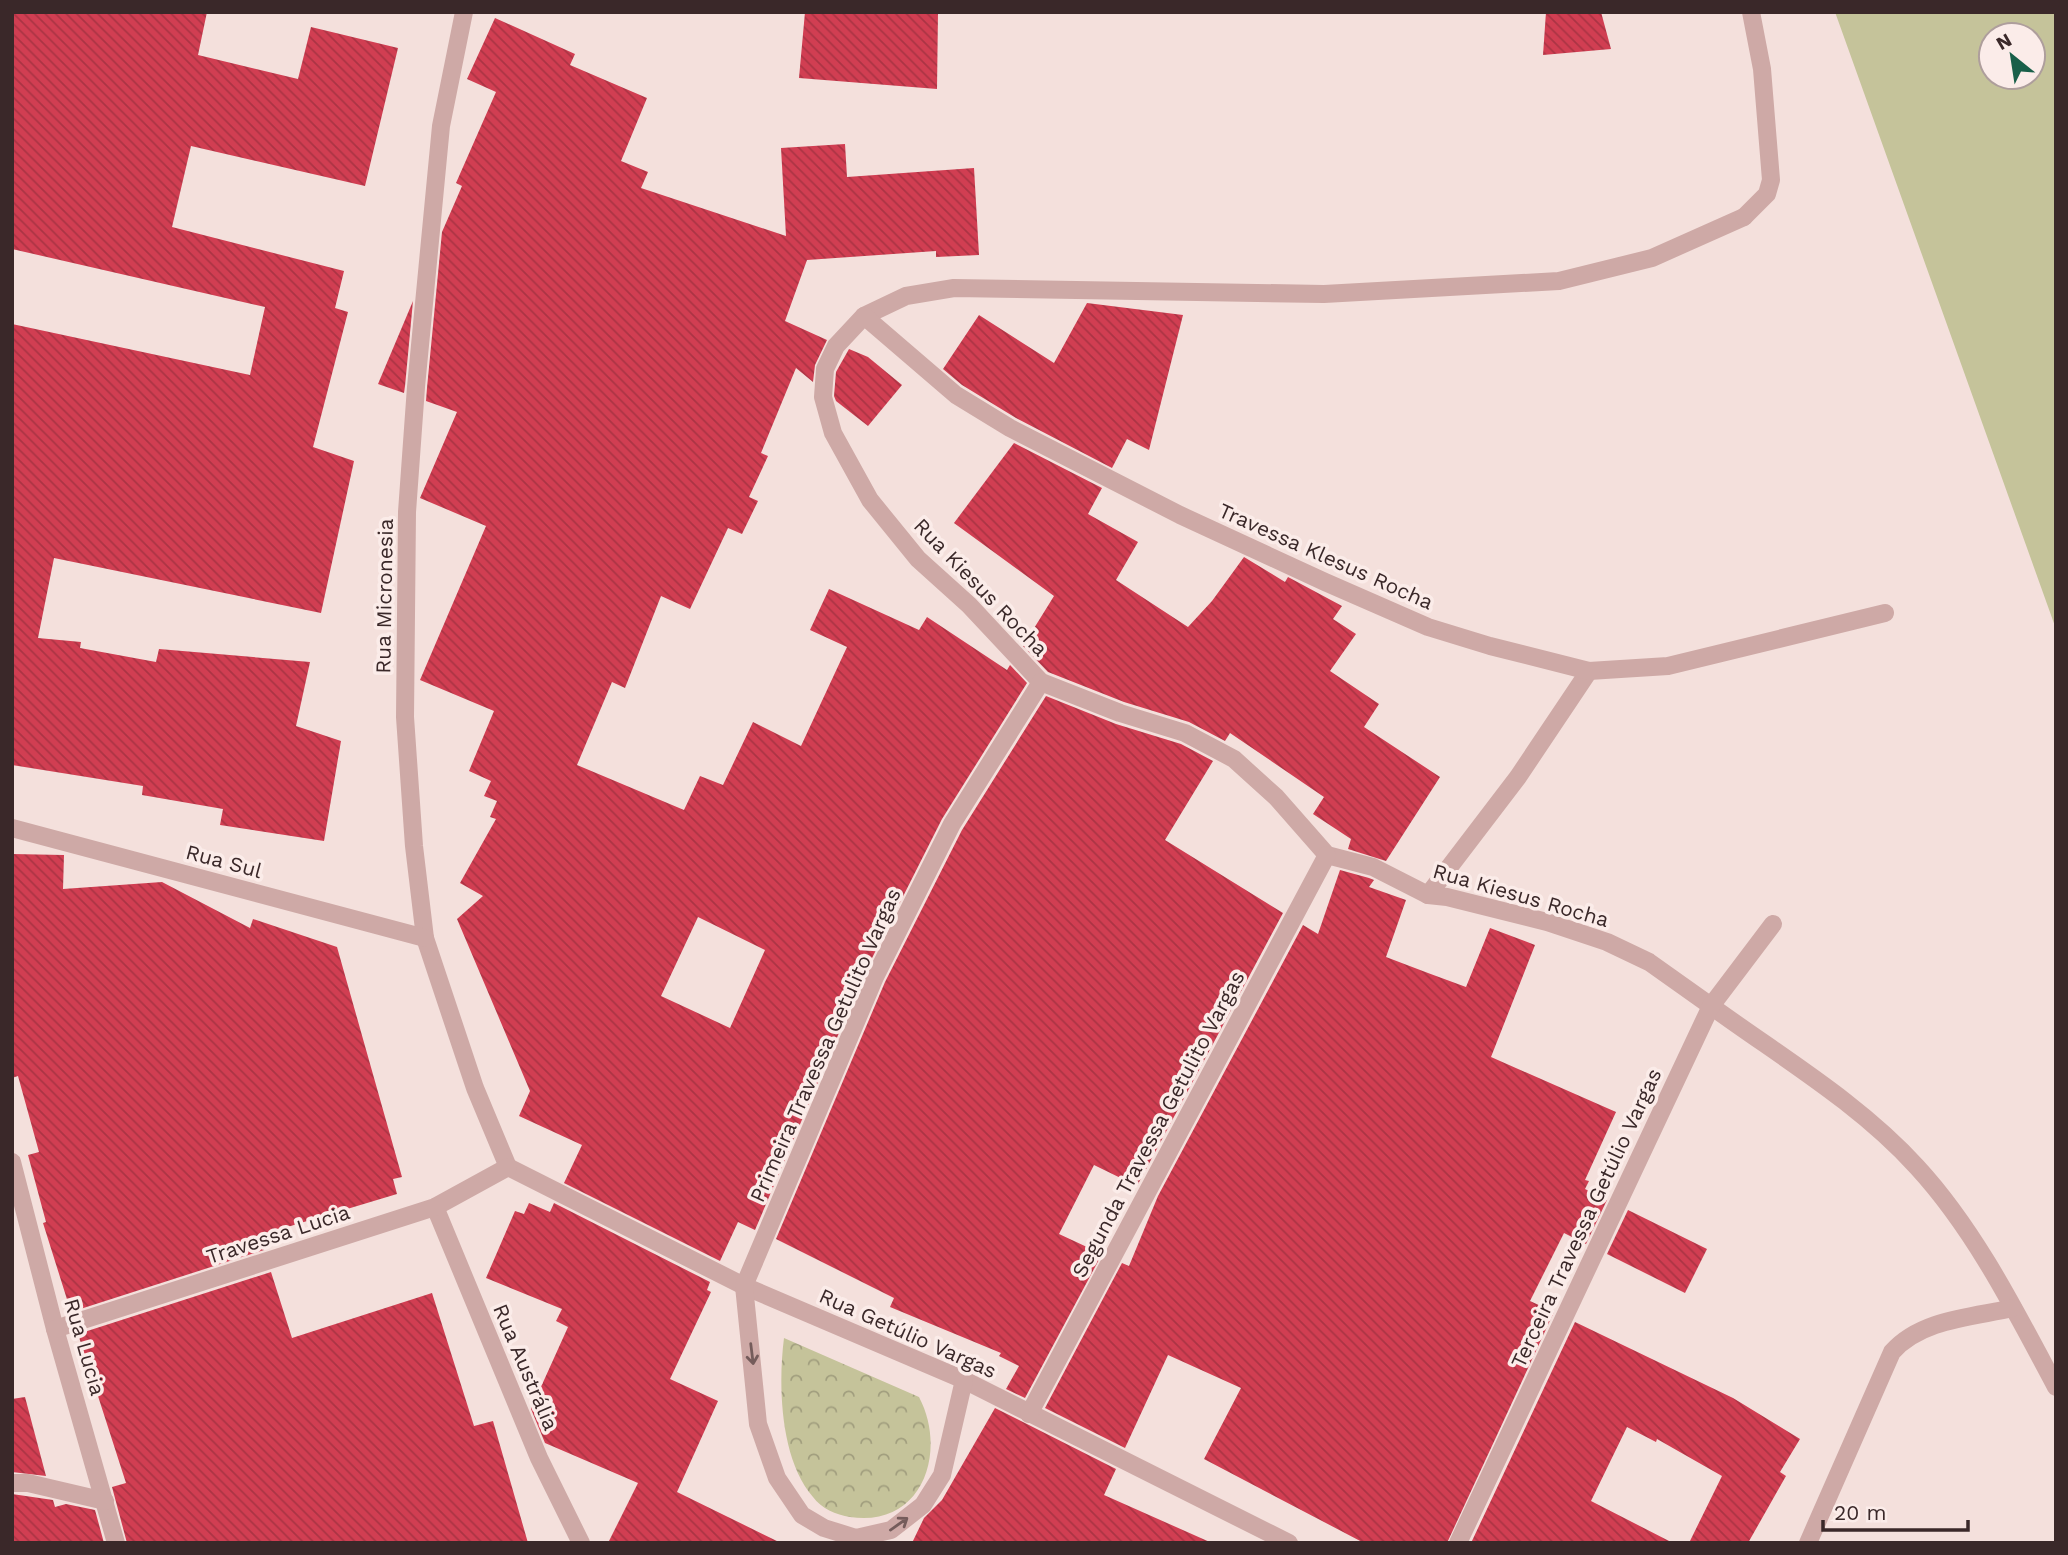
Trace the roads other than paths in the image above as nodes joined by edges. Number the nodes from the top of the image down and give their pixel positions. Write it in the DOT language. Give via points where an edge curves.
graph roads {
  1 [pos="464,12"];
  2 [pos="1751,12"];
  3 [pos="863,316"];
  4 [pos="1885,613"];
  5 [pos="1589,671"];
  6 [pos="1041,682"];
  7 [pos="12,828"];
  8 [pos="1327,855"];
  9 [pos="1428,895"];
  10 [pos="1773,924"];
  11 [pos="425,938"];
  12 [pos="1711,1006"];
  13 [pos="12,1162"];
  14 [pos="508,1167"];
  15 [pos="435,1207"];
  16 [pos="744,1286"];
  17 [pos="2013,1308"];
  18 [pos="55,1329"];
  19 [pos="964,1380"];
  20 [pos="2056,1387"];
  21 [pos="1029,1414"];
  22 [pos="12,1483"];
  23 [pos="105,1501"];
  24 [pos="116,1543"];
  25 [pos="581,1543"];
  26 [pos="1289,1543"];
  27 [pos="1458,1543"];
  28 [pos="1808,1543"];
  1 -- 11 [label="street, Rua Micronesia" via="441,126 407,512 405,717"];
  2 -- 3 [label="street" via="1762,68 1771,180 1767,194 1744,216 1652,258 1559,281 1324,293 954,288 906,296"];
  3 -- 5 [label="street, Travessa Klesus Rocha" via="956,395 1010,428 1180,515 1428,627"];
  3 -- 6 [label="street, Rua Kiesus Rocha" via="836,346 825,369 823,397 833,433 870,500 918,559 969,605"];
  4 -- 5 [label="street, Travessa Klesus Rocha" via="1668,666"];
  5 -- 9 [label="street" via="1518,777"];
  6 -- 8 [label="street, Rua Kiesus Rocha" via="1185,733 1234,759 1276,797"];
  6 -- 16 [label="street, Primeira Travessa Getulito Vargas" via="952,824 875,977"];
  7 -- 11 [label="street, Rua Sul"];
  8 -- 9 [label="street, Rua Kiesus Rocha" via="1373,867"];
  8 -- 21 [label="street, Segunda Travessa Getulito Vargas"];
  9 -- 12 [label="street, Rua Kiesus Rocha" via="1547,922 1607,942 1648,962"];
  10 -- 12 [label="street, Terceira Travessa Getúlio Vargas"];
  11 -- 14 [label="street, Rua Micronesia" via="475,1088"];
  12 -- 17 [label="street, Rua Kiesus Rocha" via="1861,1115 1917,1167 1958,1220"];
  12 -- 27 [label="street, Terceira Travessa Getúlio Vargas"];
  13 -- 18 [label="street, Rua Lucia"];
  14 -- 15 [label="street, Travessa Lucia"];
  14 -- 16 [label="street, Rua Getúlio Vargas"];
  15 -- 18 [label="street, Travessa Lucia"];
  15 -- 25 [label="street, Rua Austrália" via="539,1458"];
  16 -- 19 [label="street, Rua Getúlio Vargas"];
  16 -- 19 [label="street, one-way" via="758,1424 778,1478 802,1515 824,1528 856,1538 891,1530 923,1505 942,1475"];
  17 -- 20 [label="street, Rua Kiesus Rocha"];
  17 -- 28 [label="street" via="1925,1328 1898,1345 1880,1373"];
  18 -- 23 [label="street, Rua Lucia"];
  19 -- 21 [label="street, Rua Getúlio Vargas"];
  21 -- 26 [label="street, Rua Getúlio Vargas"];
  22 -- 23 [label="street"];
  23 -- 24 [label="street, Rua Lucia"];
}
